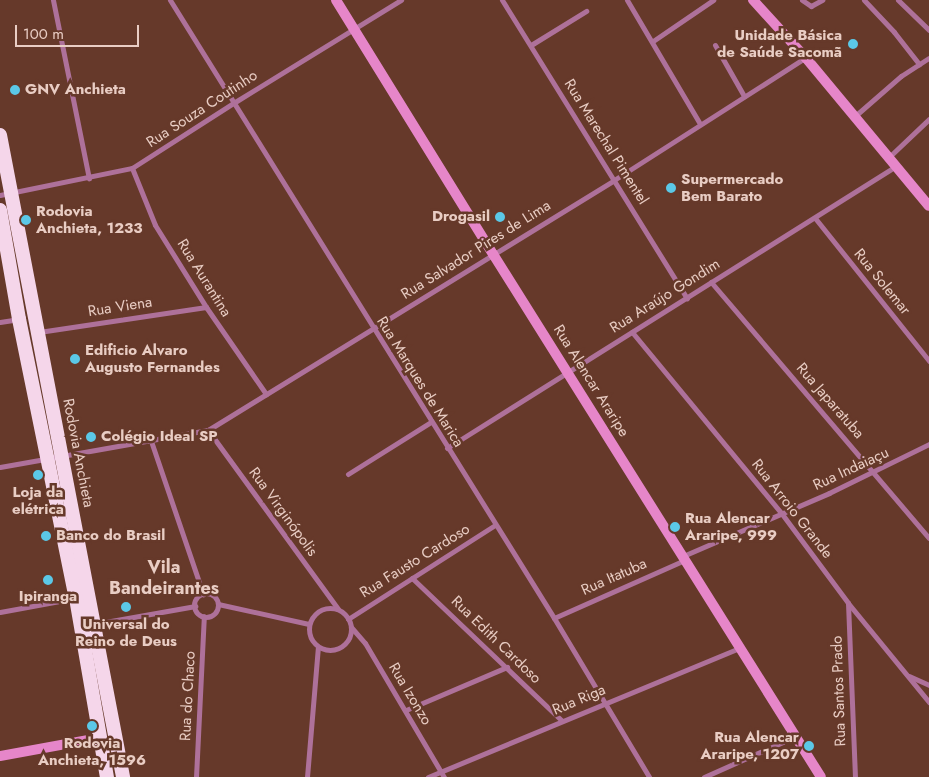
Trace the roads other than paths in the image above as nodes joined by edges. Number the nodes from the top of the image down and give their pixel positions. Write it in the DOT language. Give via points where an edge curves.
graph roads {
  1 [pos="53,0"];
  2 [pos="170,0"];
  3 [pos="336,0"];
  4 [pos="401,0"];
  5 [pos="502,0"];
  6 [pos="627,0"];
  7 [pos="713,0"];
  8 [pos="753,0"];
  9 [pos="802,0"];
  10 [pos="822,0"];
  11 [pos="864,0"];
  12 [pos="898,0"];
  13 [pos="586,11"];
  14 [pos="354,28"];
  15 [pos="929,30"];
  16 [pos="653,41"];
  17 [pos="531,45"];
  18 [pos="715,45"];
  19 [pos="806,58"];
  20 [pos="929,58"];
  21 [pos="919,64"];
  22 [pos="744,96"];
  23 [pos="235,102"];
  24 [pos="854,116"];
  25 [pos="929,119"];
  26 [pos="700,124"];
  27 [pos="0,135"];
  28 [pos="889,157"];
  29 [pos="896,166"];
  30 [pos="132,168"];
  31 [pos="89,178"];
  32 [pos="614,180"];
  33 [pos="5,194"];
  34 [pos="929,206"];
  35 [pos="0,210"];
  36 [pos="815,218"];
  37 [pos="493,254"];
  38 [pos="711,282"];
  39 [pos="687,298"];
  40 [pos="206,307"];
  41 [pos="19,319"];
  42 [pos="0,322"];
  43 [pos="372,329"];
  44 [pos="37,332"];
  45 [pos="632,332"];
  46 [pos="929,361"];
  47 [pos="568,371"];
  48 [pos="266,394"];
  49 [pos="431,422"];
  50 [pos="208,430"];
  51 [pos="151,441"];
  52 [pos="929,444"];
  53 [pos="447,448"];
  54 [pos="62,455"];
  55 [pos="47,458"];
  56 [pos="0,467"];
  57 [pos="875,472"];
  58 [pos="348,474"];
  59 [pos="782,514"];
  60 [pos="495,525"];
  61 [pos="929,538"];
  62 [pos="684,558"];
  63 [pos="412,578"];
  64 [pos="203,594"];
  65 [pos="76,598"];
  66 [pos="848,603"];
  67 [pos="218,604"];
  68 [pos="195,606"];
  69 [pos="338,609"];
  70 [pos="0,612"];
  71 [pos="204,616"];
  72 [pos="554,618"];
  73 [pos="348,619"];
  74 [pos="93,624"];
  75 [pos="309,624"];
  76 [pos="352,627"];
  77 [pos="318,646"];
  78 [pos="739,648"];
  79 [pos="507,667"];
  80 [pos="908,675"];
  81 [pos="929,685"];
  82 [pos="929,702"];
  83 [pos="605,703"];
  84 [pos="406,710"];
  85 [pos="562,721"];
  86 [pos="796,736"];
  87 [pos="99,738"];
  88 [pos="0,756"];
  89 [pos="442,774"];
  90 [pos="107,777"];
  91 [pos="123,777"];
  92 [pos="196,777"];
  93 [pos="307,777"];
  94 [pos="428,777"];
  95 [pos="649,777"];
  96 [pos="704,777"];
  97 [pos="821,777"];
  98 [pos="855,777"];
  1 -- 31 [label="street"];
  2 -- 23 [label="street, Rua Marques de Marica"];
  3 -- 14 [label="street, Rua Alencar Araripe"];
  4 -- 14 [label="street, Rua Souza Coutinho"];
  5 -- 17 [label="street, Rua Marechal Pimentel"];
  6 -- 16 [label="street"];
  7 -- 16 [label="street"];
  8 -- 19 [label="street"];
  9 -- 10 [label="street" via="813,6"];
  11 -- 21 [label="street"];
  12 -- 15 [label="street"];
  13 -- 17 [label="street"];
  14 -- 23 [label="street, Rua Souza Coutinho"];
  14 -- 37 [label="street, Rua Alencar Araripe"];
  16 -- 26 [label="street"];
  17 -- 32 [label="street, Rua Marechal Pimentel"];
  18 -- 22 [label="street"];
  19 -- 22 [label="street, Rua Salvador Pires de Lima"];
  19 -- 24 [label="street"];
  20 -- 21 [label="street"];
  21 -- 24 [label="street"];
  22 -- 26 [label="street, Rua Salvador Pires de Lima"];
  23 -- 30 [label="street, Rua Souza Coutinho"];
  23 -- 43 [label="street, Rua Marques de Marica"];
  24 -- 28 [label="street"];
  25 -- 28 [label="street"];
  26 -- 32 [label="street, Rua Salvador Pires de Lima"];
  27 -- 33 [label="highway, Rodovia Anchieta"];
  28 -- 29 [label="street"];
  29 -- 34 [label="street"];
  29 -- 36 [label="street, Rua Araújo Gondim"];
  30 -- 31 [label="street, Rua Souza Coutinho"];
  30 -- 40 [label="street, Rua Aurantina" via="155,225"];
  31 -- 33 [label="street, Rua Souza Coutinho"];
  32 -- 37 [label="street, Rua Salvador Pires de Lima"];
  32 -- 39 [label="street, Rua Marechal Pimentel"];
  33 -- 44 [label="highway, Rodovia Anchieta"];
  35 -- 41 [label="highway, Rodovia Anchieta"];
  36 -- 38 [label="street, Rua Araújo Gondim"];
  36 -- 46 [label="street, Rua Solemar"];
  37 -- 43 [label="street, Rua Salvador Pires de Lima"];
  37 -- 47 [label="street, Rua Alencar Araripe"];
  38 -- 39 [label="street, Rua Araújo Gondim"];
  38 -- 57 [label="street, Rua Japaratuba"];
  39 -- 45 [label="street, Rua Araújo Gondim"];
  40 -- 44 [label="street, Rua Viena"];
  40 -- 48 [label="street, Rua Aurantina"];
  41 -- 42 [label="street"];
  41 -- 55 [label="highway, Rodovia Anchieta"];
  43 -- 48 [label="street, Rua Salvador Pires de Lima"];
  43 -- 49 [label="street, Rua Marques de Marica"];
  44 -- 54 [label="highway, Rodovia Anchieta"];
  45 -- 47 [label="street, Rua Araújo Gondim"];
  45 -- 59 [label="street, Rua Arroio Grande"];
  47 -- 53 [label="street, Rua Araújo Gondim"];
  47 -- 62 [label="street, Rua Alencar Araripe"];
  48 -- 50 [label="street, Rua Salvador Pires de Lima"];
  49 -- 53 [label="street, Rua Marques de Marica"];
  49 -- 58 [label="street"];
  50 -- 51 [label="street, Rua Salvador Pires de Lima"];
  50 -- 69 [label="street, Rua Virginópolis"];
  51 -- 54 [label="street, Rua Salvador Pires de Lima"];
  51 -- 64 [label="street"];
  52 -- 57 [label="street, Rua Indaiaçu"];
  53 -- 60 [label="street, Rua Marques de Marica"];
  54 -- 55 [label="street, Rua Salvador Pires de Lima"];
  54 -- 74 [label="highway, Rodovia Anchieta"];
  55 -- 56 [label="street, Rua Salvador Pires de Lima"];
  55 -- 65 [label="highway, Rodovia Anchieta"];
  57 -- 59 [label="street, Rua Indaiaçu"];
  57 -- 61 [label="street, Rua Japaratuba"];
  59 -- 62 [label="street, Rua Itatuba"];
  59 -- 66 [label="street, Rua Arroio Grande"];
  60 -- 63 [label="street, Rua Fausto Cardoso"];
  60 -- 72 [label="street, Rua Marques de Marica"];
  62 -- 72 [label="street, Rua Itatuba"];
  62 -- 78 [label="street, Rua Alencar Araripe"];
  63 -- 73 [label="street, Rua Fausto Cardoso"];
  63 -- 79 [label="street, Rua Edith Cardoso"];
  64 -- 67 [label="street" via="213,595"];
  64 -- 68 [label="street" via="196,599"];
  65 -- 70 [label="street"];
  65 -- 87 [label="highway, Rodovia Anchieta"];
  66 -- 80 [label="street, Rua Arroio Grande"];
  66 -- 98 [label="street, Rua Santos Prado"];
  67 -- 71 [label="street" via="213,614"];
  67 -- 75 [label="street"];
  68 -- 71 [label="street" via="197,612"];
  68 -- 74 [label="street"];
  69 -- 73 [label="street"];
  69 -- 75 [label="street" via="317,612"];
  71 -- 92 [label="street, Rua do Chaco"];
  72 -- 83 [label="street, Rua Marques de Marica"];
  73 -- 76 [label="street"];
  74 -- 91 [label="highway, Rodovia Anchieta"];
  75 -- 77 [label="street" via="310,637"];
  76 -- 77 [label="street" via="351,635 341,647 326,650"];
  76 -- 84 [label="street, Rua Izonzo"];
  77 -- 93 [label="street"];
  78 -- 83 [label="street, Rua Riga"];
  78 -- 86 [label="street, Rua Alencar Araripe"];
  79 -- 84 [label="street"];
  79 -- 85 [label="street, Rua Edith Cardoso"];
  80 -- 81 [label="street"];
  80 -- 82 [label="street, Rua Arroio Grande"];
  83 -- 85 [label="street, Rua Riga"];
  83 -- 95 [label="street, Rua Marques de Marica"];
  84 -- 89 [label="street, Rua Izonzo"];
  85 -- 89 [label="street, Rua Riga"];
  86 -- 96 [label="street"];
  86 -- 97 [label="street, Rua Alencar Araripe"];
  87 -- 88 [label="street"];
  87 -- 90 [label="highway, Rodovia Anchieta"];
  89 -- 94 [label="street, Rua Riga"];
}
